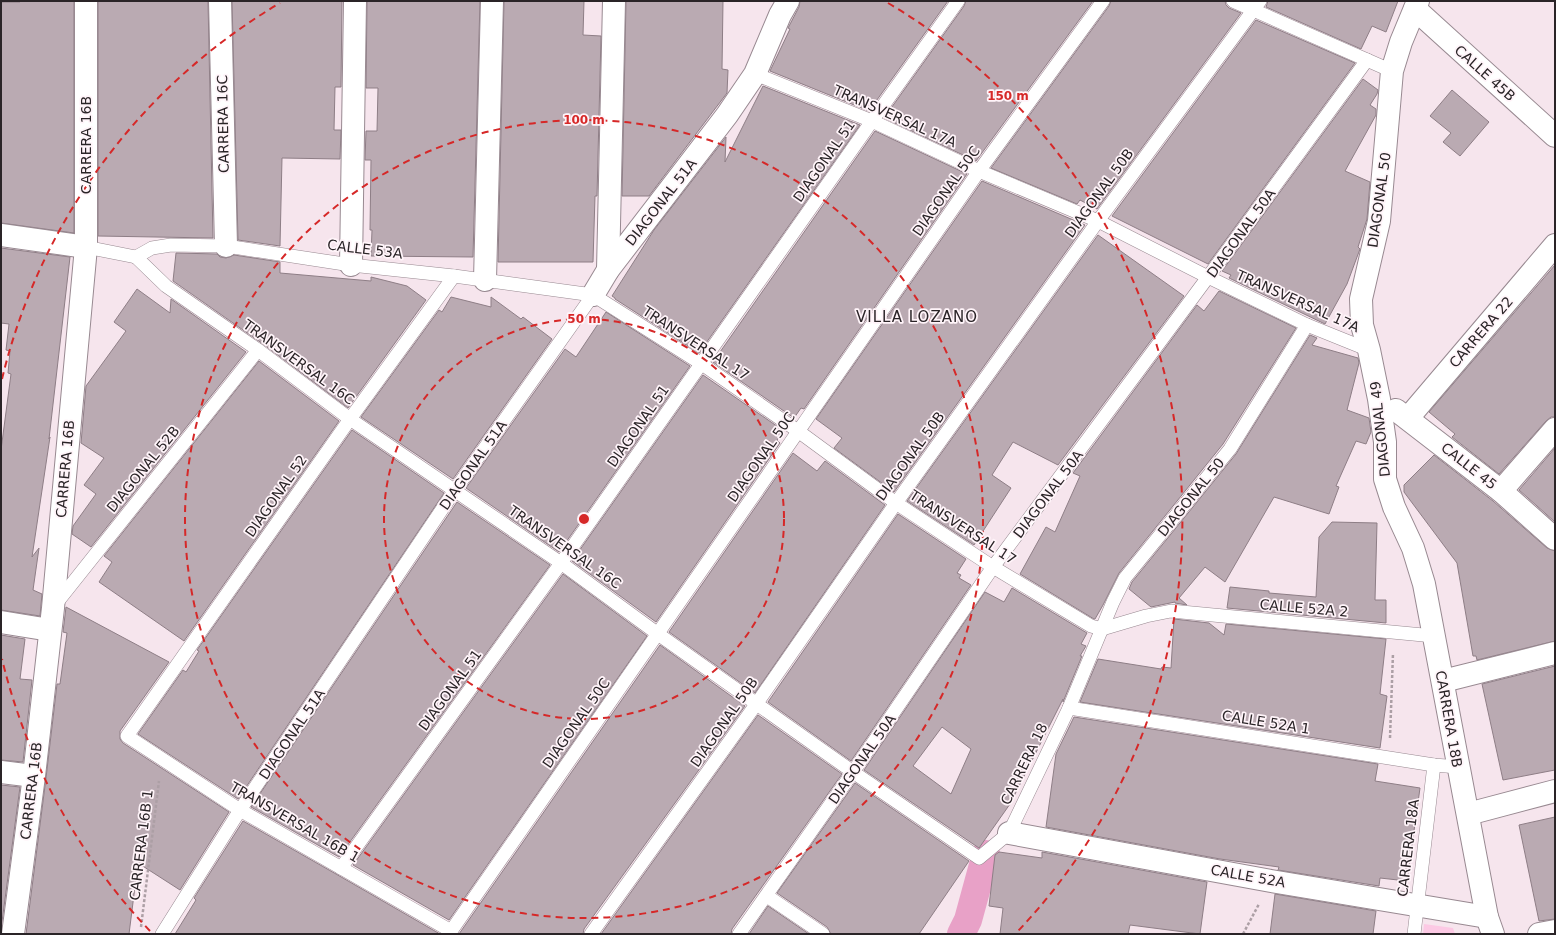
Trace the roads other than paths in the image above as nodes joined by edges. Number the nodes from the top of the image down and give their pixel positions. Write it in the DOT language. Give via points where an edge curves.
graph roads {
  1 [pos="86,1"];
  2 [pos="220,1"];
  3 [pos="355,1"];
  4 [pos="492,1"];
  5 [pos="614,1"];
  6 [pos="788,1"];
  7 [pos="958,1"];
  8 [pos="1103,1"];
  9 [pos="1233,1"];
  10 [pos="1257,5"];
  11 [pos="1416,5"];
  12 [pos="1367,60"];
  13 [pos="1392,72"];
  14 [pos="755,74"];
  15 [pos="872,121"];
  16 [pos="1555,136"];
  17 [pos="979,171"];
  18 [pos="1098,221"];
  19 [pos="1,235"];
  20 [pos="226,246"];
  21 [pos="1555,246"];
  22 [pos="86,247"];
  23 [pos="136,257"];
  24 [pos="351,265"];
  25 [pos="608,270"];
  26 [pos="454,276"];
  27 [pos="1208,277"];
  28 [pos="485,280"];
  29 [pos="593,295"];
  30 [pos="1307,325"];
  31 [pos="258,350"];
  32 [pos="1369,350"];
  33 [pos="702,364"];
  34 [pos="1379,399"];
  35 [pos="350,418"];
  36 [pos="1408,418"];
  37 [pos="1555,429"];
  38 [pos="798,431"];
  39 [pos="455,490"];
  40 [pos="1501,491"];
  41 [pos="896,503"];
  42 [pos="1394,507"];
  43 [pos="1555,539"];
  44 [pos="561,563"];
  45 [pos="993,567"];
  46 [pos="52,608"];
  47 [pos="1,622"];
  48 [pos="1102,629"];
  49 [pos="50,630"];
  50 [pos="658,634"];
  51 [pos="1434,636"];
  52 [pos="1555,653"];
  53 [pos="1084,674"];
  54 [pos="1443,681"];
  55 [pos="757,703"];
  56 [pos="1069,708"];
  57 [pos="127,736"];
  58 [pos="1434,765"];
  59 [pos="1458,767"];
  60 [pos="1,772"];
  61 [pos="853,772"];
  62 [pos="34,776"];
  63 [pos="1555,791"];
  64 [pos="240,810"];
  65 [pos="1468,814"];
  66 [pos="1009,833"];
  67 [pos="979,858"];
  68 [pos="341,868"];
  69 [pos="768,896"];
  70 [pos="1418,905"];
  71 [pos="1490,925"];
  72 [pos="1555,931"];
  73 [pos="450,932"];
  74 [pos="13,934"];
  75 [pos="162,934"];
  76 [pos="591,934"];
  77 [pos="739,934"];
  78 [pos="823,934"];
  79 [pos="1414,934"];
  80 [pos="1539,934"];
  1 -- 22 [label="street, CARRERA 16B"];
  2 -- 20 [label="street, CARRERA 16C"];
  3 -- 24 [label="street"];
  4 -- 28 [label="street"];
  5 -- 25 [label="street"];
  6 -- 14 [label="street, DIAGONAL 51A"];
  7 -- 15 [label="lane, DIAGONAL 51"];
  8 -- 17 [label="lane, DIAGONAL 50C"];
  9 -- 10 [label="lane"];
  10 -- 12 [label="lane"];
  10 -- 18 [label="lane, DIAGONAL 50B"];
  11 -- 13 [label="street"];
  11 -- 16 [label="street, CALLE 45B"];
  12 -- 13 [label="lane"];
  12 -- 27 [label="lane, DIAGONAL 50A"];
  13 -- 32 [label="street, DIAGONAL 50" via="1380,221 1361,299 1362,325"];
  14 -- 15 [label="lane, TRANSVERSAL 17A"];
  14 -- 25 [label="street, DIAGONAL 51A" via="728,115"];
  15 -- 17 [label="lane, TRANSVERSAL 17A"];
  15 -- 33 [label="lane, DIAGONAL 51"];
  17 -- 18 [label="lane, TRANSVERSAL 17A"];
  17 -- 38 [label="lane, DIAGONAL 50C"];
  18 -- 27 [label="lane, TRANSVERSAL 17A"];
  18 -- 41 [label="lane, DIAGONAL 50B"];
  19 -- 22 [label="street"];
  20 -- 23 [label="lane, CALLE 53A" via="171,245 152,248"];
  20 -- 24 [label="lane, CALLE 53A"];
  21 -- 36 [label="street, CARRERA 22"];
  22 -- 23 [label="lane"];
  22 -- 46 [label="street, CARRERA 16B"];
  23 -- 31 [label="lane, TRANSVERSAL 16C" via="166,286"];
  24 -- 26 [label="lane, CALLE 53A"];
  25 -- 29 [label="street, DIAGONAL 51A"];
  26 -- 28 [label="lane, CALLE 53A"];
  26 -- 35 [label="lane, DIAGONAL 52"];
  27 -- 30 [label="lane, TRANSVERSAL 17A"];
  27 -- 45 [label="lane, DIAGONAL 50A"];
  28 -- 29 [label="lane, CALLE 53A"];
  29 -- 33 [label="lane, TRANSVERSAL 17"];
  29 -- 39 [label="lane, DIAGONAL 51A"];
  30 -- 32 [label="lane, TRANSVERSAL 17A"];
  30 -- 48 [label="lane, DIAGONAL 50" via="1230,449 1125,578"];
  31 -- 35 [label="lane, TRANSVERSAL 16C"];
  31 -- 46 [label="lane, DIAGONAL 52B"];
  32 -- 34 [label="street, DIAGONAL 49"];
  33 -- 38 [label="lane, TRANSVERSAL 17"];
  33 -- 44 [label="lane, DIAGONAL 51"];
  34 -- 36 [label="street, CALLE 45"];
  34 -- 42 [label="street, DIAGONAL 49" via="1385,442 1385,479"];
  35 -- 39 [label="lane, TRANSVERSAL 16C"];
  35 -- 57 [label="lane, DIAGONAL 52"];
  36 -- 40 [label="street, CALLE 45"];
  37 -- 40 [label="street"];
  38 -- 41 [label="lane, TRANSVERSAL 17"];
  38 -- 50 [label="lane, DIAGONAL 50C"];
  39 -- 44 [label="lane, TRANSVERSAL 16C"];
  39 -- 64 [label="lane, DIAGONAL 51A"];
  40 -- 43 [label="street, CALLE 45"];
  41 -- 45 [label="lane, TRANSVERSAL 17"];
  41 -- 55 [label="lane, DIAGONAL 50B"];
  42 -- 51 [label="street, CARRERA 18B" via="1413,548 1424,584"];
  44 -- 50 [label="lane, TRANSVERSAL 16C"];
  44 -- 68 [label="lane, DIAGONAL 51"];
  45 -- 48 [label="lane, TRANSVERSAL 17" via="1090,626"];
  45 -- 61 [label="lane, DIAGONAL 50A"];
  46 -- 49 [label="street, CARRERA 16B"];
  47 -- 49 [label="street"];
  48 -- 51 [label="lane, CALLE 52A 2" via="1146,616 1172,612"];
  48 -- 53 [label="lane, DIAGONAL 50"];
  49 -- 62 [label="street, CARRERA 16B"];
  50 -- 55 [label="lane, TRANSVERSAL 16C"];
  50 -- 73 [label="lane, DIAGONAL 50C"];
  51 -- 54 [label="street, CARRERA 18B"];
  52 -- 54 [label="street"];
  53 -- 56 [label="lane, CARRERA 18"];
  54 -- 59 [label="street, CARRERA 18B"];
  55 -- 61 [label="lane, TRANSVERSAL 16C"];
  55 -- 76 [label="lane, DIAGONAL 50B"];
  56 -- 58 [label="lane, CALLE 52A 1"];
  56 -- 66 [label="lane, CARRERA 18"];
  57 -- 64 [label="lane, TRANSVERSAL 16B 1"];
  58 -- 59 [label="lane, CALLE 52A 1"];
  58 -- 70 [label="lane, CARRERA 18A"];
  59 -- 65 [label="street, CARRERA 18B"];
  60 -- 62 [label="street"];
  61 -- 67 [label="lane, TRANSVERSAL 16C"];
  61 -- 69 [label="lane, DIAGONAL 50A"];
  62 -- 74 [label="street, CARRERA 16B"];
  63 -- 65 [label="street"];
  64 -- 68 [label="lane, TRANSVERSAL 16B 1"];
  64 -- 75 [label="lane, DIAGONAL 51A"];
  65 -- 71 [label="street, CARRERA 18B"];
  66 -- 67 [label="lane, CARRERA 18"];
  66 -- 70 [label="street, CALLE 52A"];
  68 -- 73 [label="lane, TRANSVERSAL 16B 1"];
  69 -- 77 [label="lane, DIAGONAL 50A"];
  69 -- 78 [label="lane"];
  70 -- 71 [label="street, CALLE 52A"];
  70 -- 79 [label="lane, CARRERA 18A"];
  72 -- 80 [label="street"];
}
